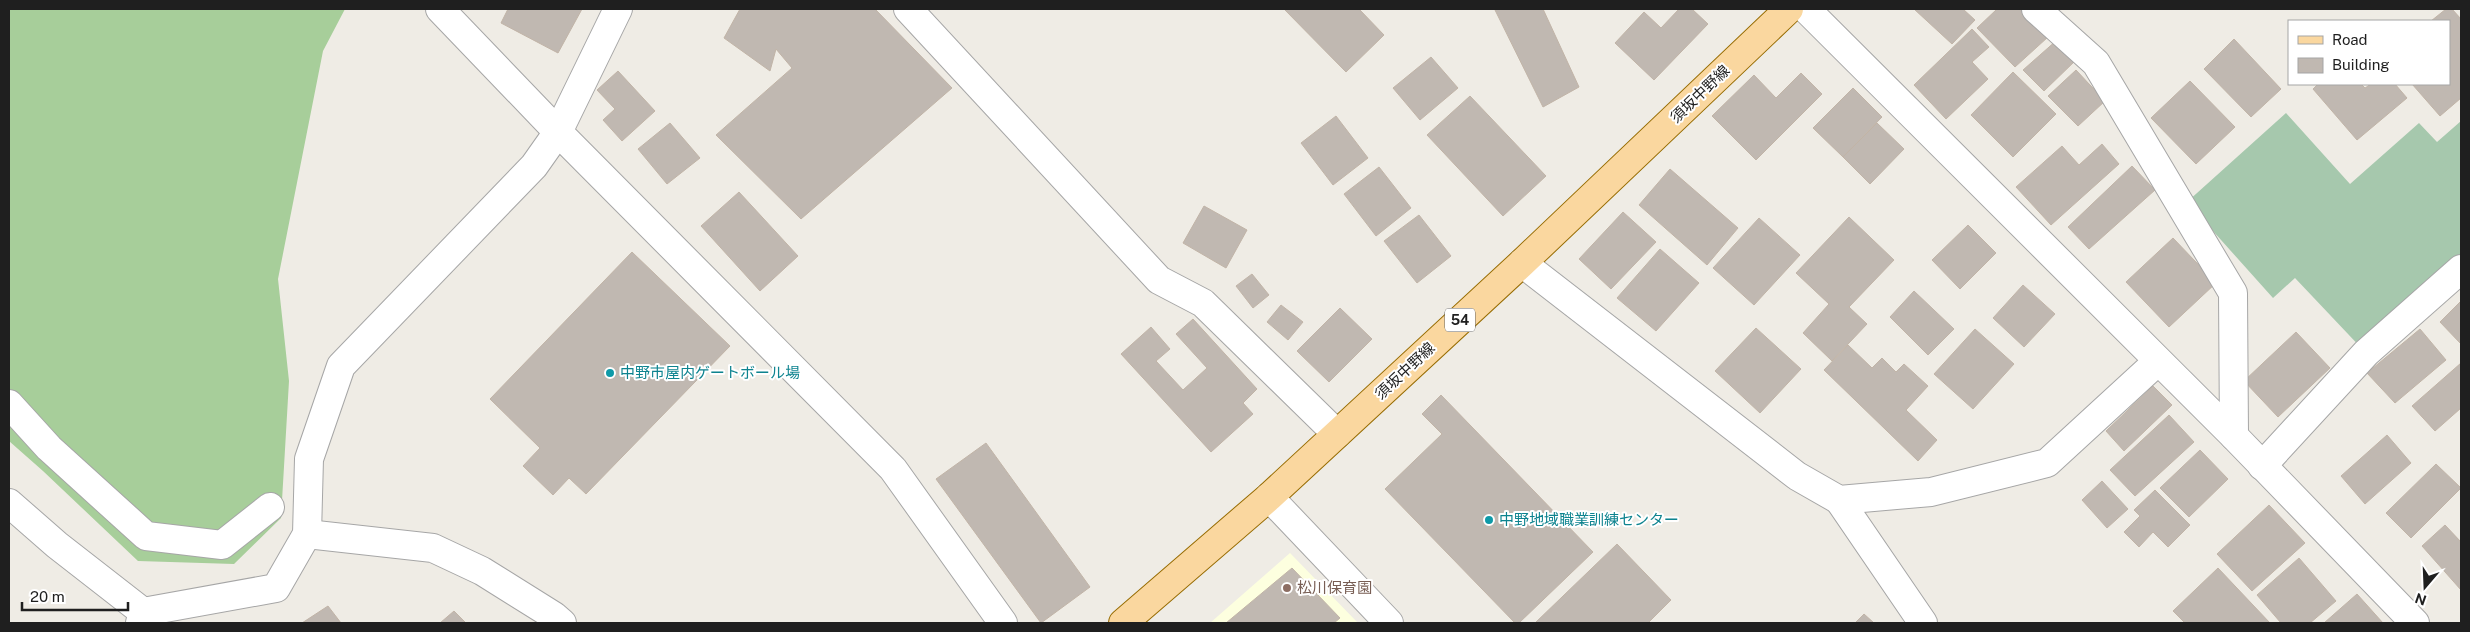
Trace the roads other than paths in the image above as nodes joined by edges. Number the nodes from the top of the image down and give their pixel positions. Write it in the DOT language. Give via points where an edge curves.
graph roads {
  1 [pos="440,9"];
  2 [pos="618,9"];
  3 [pos="908,9"];
  4 [pos="1789,9"];
  5 [pos="1806,9"];
  6 [pos="2036,9"];
  7 [pos="558,132"];
  8 [pos="1522,263"];
  9 [pos="2461,269"];
  10 [pos="2157,362"];
  11 [pos="9,404"];
  12 [pos="1337,434"];
  13 [pos="2234,436"];
  14 [pos="2262,466"];
  15 [pos="1269,497"];
  16 [pos="1839,500"];
  17 [pos="9,502"];
  18 [pos="270,507"];
  19 [pos="307,534"];
  20 [pos="142,618"];
  21 [pos="562,623"];
  22 [pos="1003,623"];
  23 [pos="1123,623"];
  24 [pos="1389,623"];
  25 [pos="1922,623"];
  26 [pos="2415,623"];
  1 -- 7 [label="street"];
  2 -- 7 [label="street"];
  3 -- 12 [label="street" via="1159,280 1203,303"];
  4 -- 8 [label="main road, 須坂中野線 / 54"];
  5 -- 10 [label="street"];
  6 -- 13 [label="street" via="2096,63 2233,293"];
  7 -- 19 [label="street" via="534,166 341,366 309,459"];
  7 -- 22 [label="street" via="893,469"];
  8 -- 12 [label="main road, 須坂中野線 / 54"];
  8 -- 16 [label="street" via="1797,476"];
  9 -- 14 [label="street" via="2366,353"];
  10 -- 13 [label="street"];
  10 -- 16 [label="street" via="2047,463 1931,492"];
  11 -- 18 [label="street" via="49,448 146,536 222,544"];
  12 -- 15 [label="main road, 須坂中野線 / 54"];
  13 -- 14 [label="street"];
  14 -- 26 [label="street"];
  15 -- 23 [label="main road, 須坂中野線 / 54"];
  15 -- 24 [label="street"];
  16 -- 25 [label="street"];
  17 -- 20 [label="street"];
  19 -- 20 [label="street" via="276,588"];
  19 -- 21 [label="street" via="433,548 482,571"];
}
